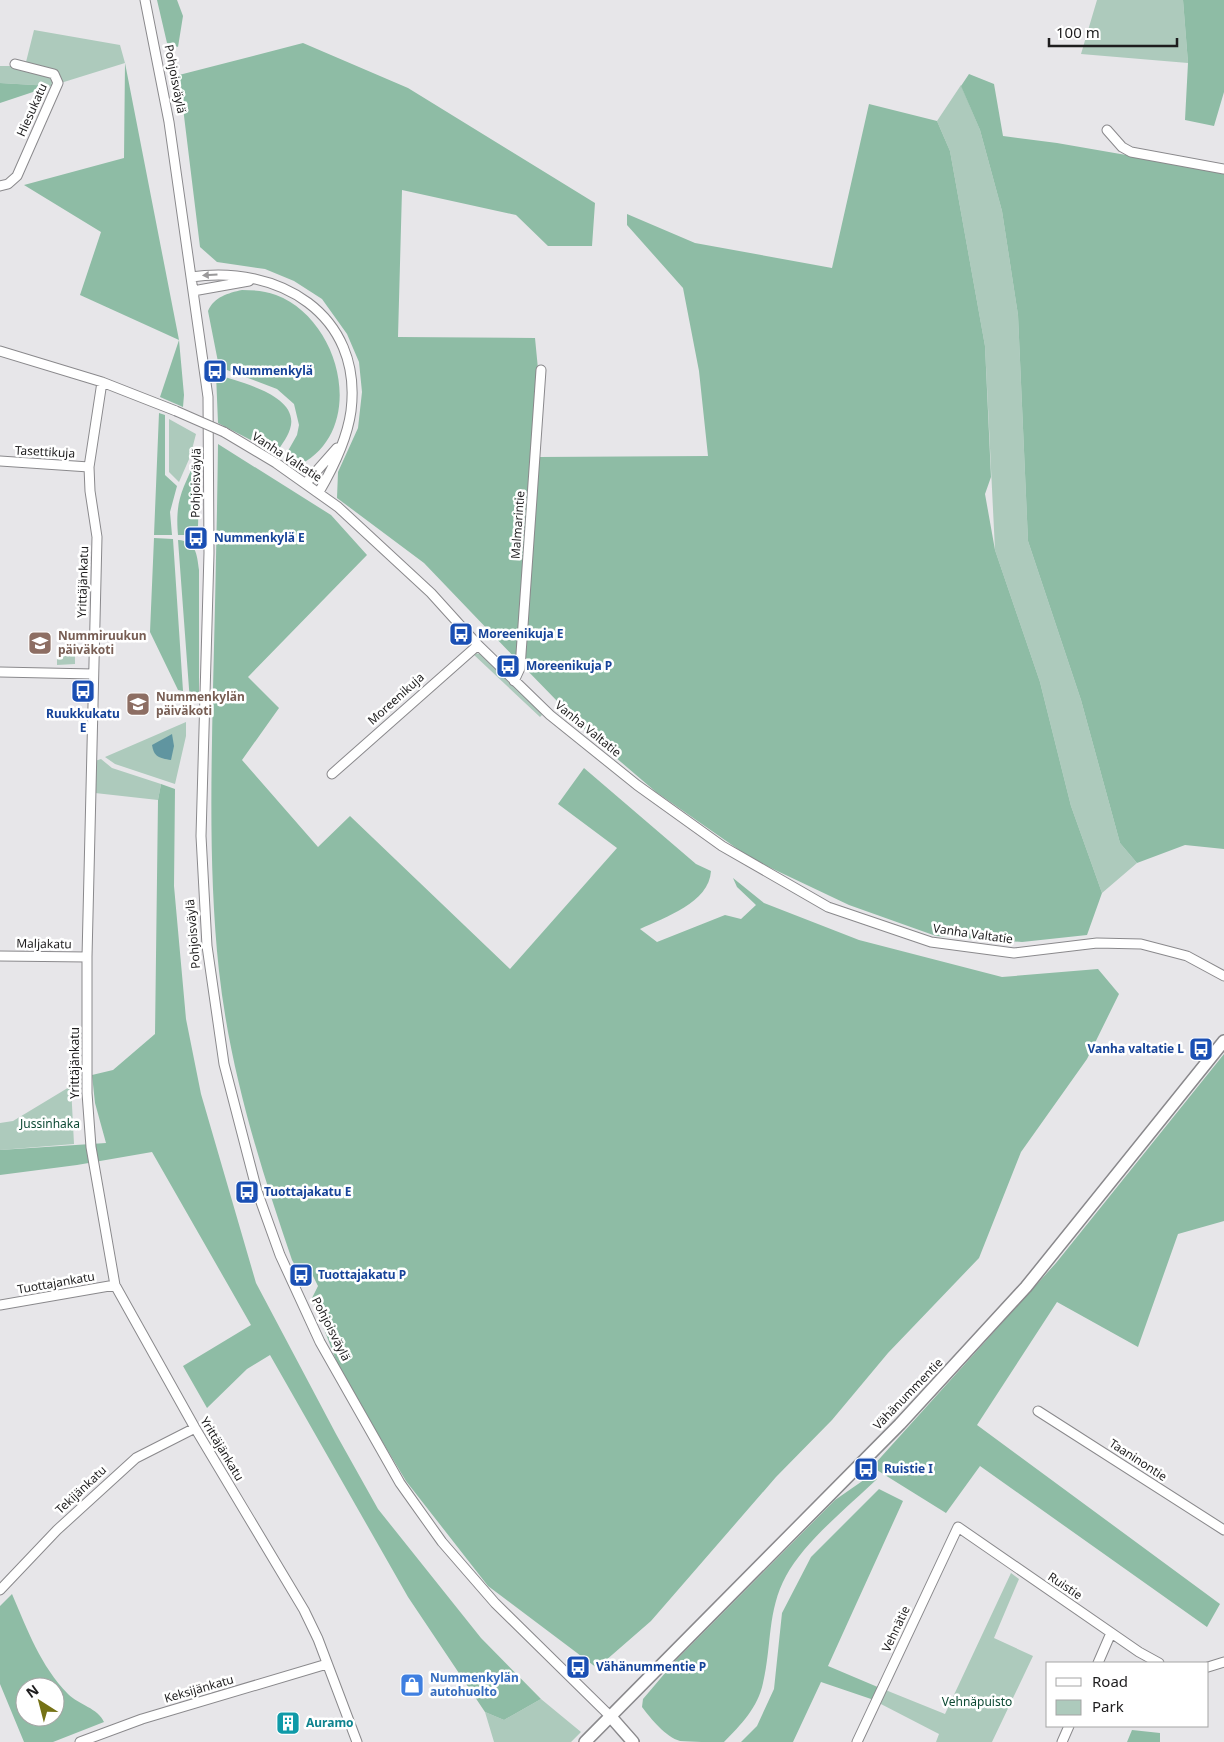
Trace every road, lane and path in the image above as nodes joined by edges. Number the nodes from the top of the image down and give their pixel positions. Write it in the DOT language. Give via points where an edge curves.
graph roads {
  1 [pos="145,0"];
  2 [pos="15,64"];
  3 [pos="1107,130"];
  4 [pos="1224,169"];
  5 [pos="0,186"];
  6 [pos="191,278"];
  7 [pos="264,282"];
  8 [pos="193,291"];
  9 [pos="0,351"];
  10 [pos="540,370"];
  11 [pos="102,382"];
  12 [pos="347,430"];
  13 [pos="0,462"];
  14 [pos="89,467"];
  15 [pos="306,483"];
  16 [pos="319,492"];
  17 [pos="478,645"];
  18 [pos="0,672"];
  19 [pos="93,674"];
  20 [pos="514,681"];
  21 [pos="332,774"];
  22 [pos="0,956"];
  23 [pos="87,957"];
  24 [pos="1224,976"];
  25 [pos="1224,1041"];
  26 [pos="115,1285"];
  27 [pos="0,1306"];
  28 [pos="1038,1411"];
  29 [pos="195,1428"];
  30 [pos="958,1527"];
  31 [pos="1224,1530"];
  32 [pos="0,1590"];
  33 [pos="1111,1633"];
  34 [pos="1098,1662"];
  35 [pos="1157,1662"];
  36 [pos="1224,1662"];
  37 [pos="327,1664"];
  38 [pos="1209,1667"];
  39 [pos="611,1717"];
  40 [pos="1069,1727"];
  41 [pos="80,1742"];
  42 [pos="357,1742"];
  43 [pos="585,1742"];
  44 [pos="633,1742"];
  45 [pos="857,1742"];
  46 [pos="1062,1742"];
  1 -- 6 [label="street, Pohjoisväylä" via="169,122"];
  2 -- 5 [label="street, Hiesukatu" via="54,74 58,83 16,176 8,184"];
  3 -- 4 [label="street" via="1131,152"];
  7 -- 6 [label="street, one-way" via="228,275"];
  6 -- 8 [label="street, Pohjoisväylä"];
  7 -- 8 [label="street" via="244,282"];
  7 -- 12 [label="street" via="292,291 307,300 322,313 340,341 351,376 351,412"];
  8 -- 39 [label="street, Pohjoisväylä" via="208,397 210,445 201,836 203,900 224,1064 257,1191 280,1255 320,1342 400,1483 442,1542 495,1603"];
  9 -- 11 [label="street, Vanha Valtatie"];
  10 -- 20 [label="street, Malmarintie" via="520,668"];
  11 -- 14 [label="street, Yrittäjänkatu"];
  11 -- 15 [label="street, Vanha Valtatie, bridge" via="224,432"];
  12 -- 15 [label="street" via="333,453"];
  12 -- 16 [label="street"];
  13 -- 14 [label="street, Tasettikuja"];
  14 -- 19 [label="street, Yrittäjänkatu" via="97,537"];
  15 -- 16 [label="street, Vanha Valtatie"];
  16 -- 17 [label="street, Vanha Valtatie" via="431,593"];
  17 -- 20 [label="street, Vanha Valtatie"];
  17 -- 21 [label="street, Moreenikuja"];
  18 -- 19 [label="street"];
  19 -- 23 [label="street, Yrittäjänkatu"];
  20 -- 24 [label="street, Vanha Valtatie" via="550,715 637,785 722,846 828,907 931,942 1014,952 1097,943 1141,944 1186,956"];
  22 -- 23 [label="street, Maljakatu"];
  23 -- 26 [label="street, Yrittäjänkatu" via="90,1140"];
  25 -- 39 [label="main road, Vähänummentie" via="1026,1287 900,1424"];
  26 -- 27 [label="street, Tuottajankatu"];
  26 -- 29 [label="street, Yrittäjänkatu"];
  28 -- 31 [label="street, Taaninontie"];
  29 -- 32 [label="street, Tekijänkatu" via="136,1458 57,1530"];
  29 -- 37 [label="street, Yrittäjänkatu" via="304,1610"];
  30 -- 33 [label="street, Ruistie"];
  30 -- 45 [label="street, Vehnätie"];
  33 -- 34 [label="street"];
  33 -- 35 [label="street, Ruistie"];
  36 -- 38 [label="street"];
  37 -- 41 [label="street, Keksijänkatu" via="142,1719"];
  37 -- 42 [label="street, Yrittäjänkatu"];
  39 -- 43 [label="main road, Vähänummentie"];
  39 -- 44 [label="main road, Pohjoisväylä"];
  40 -- 46 [label="street"];
}
